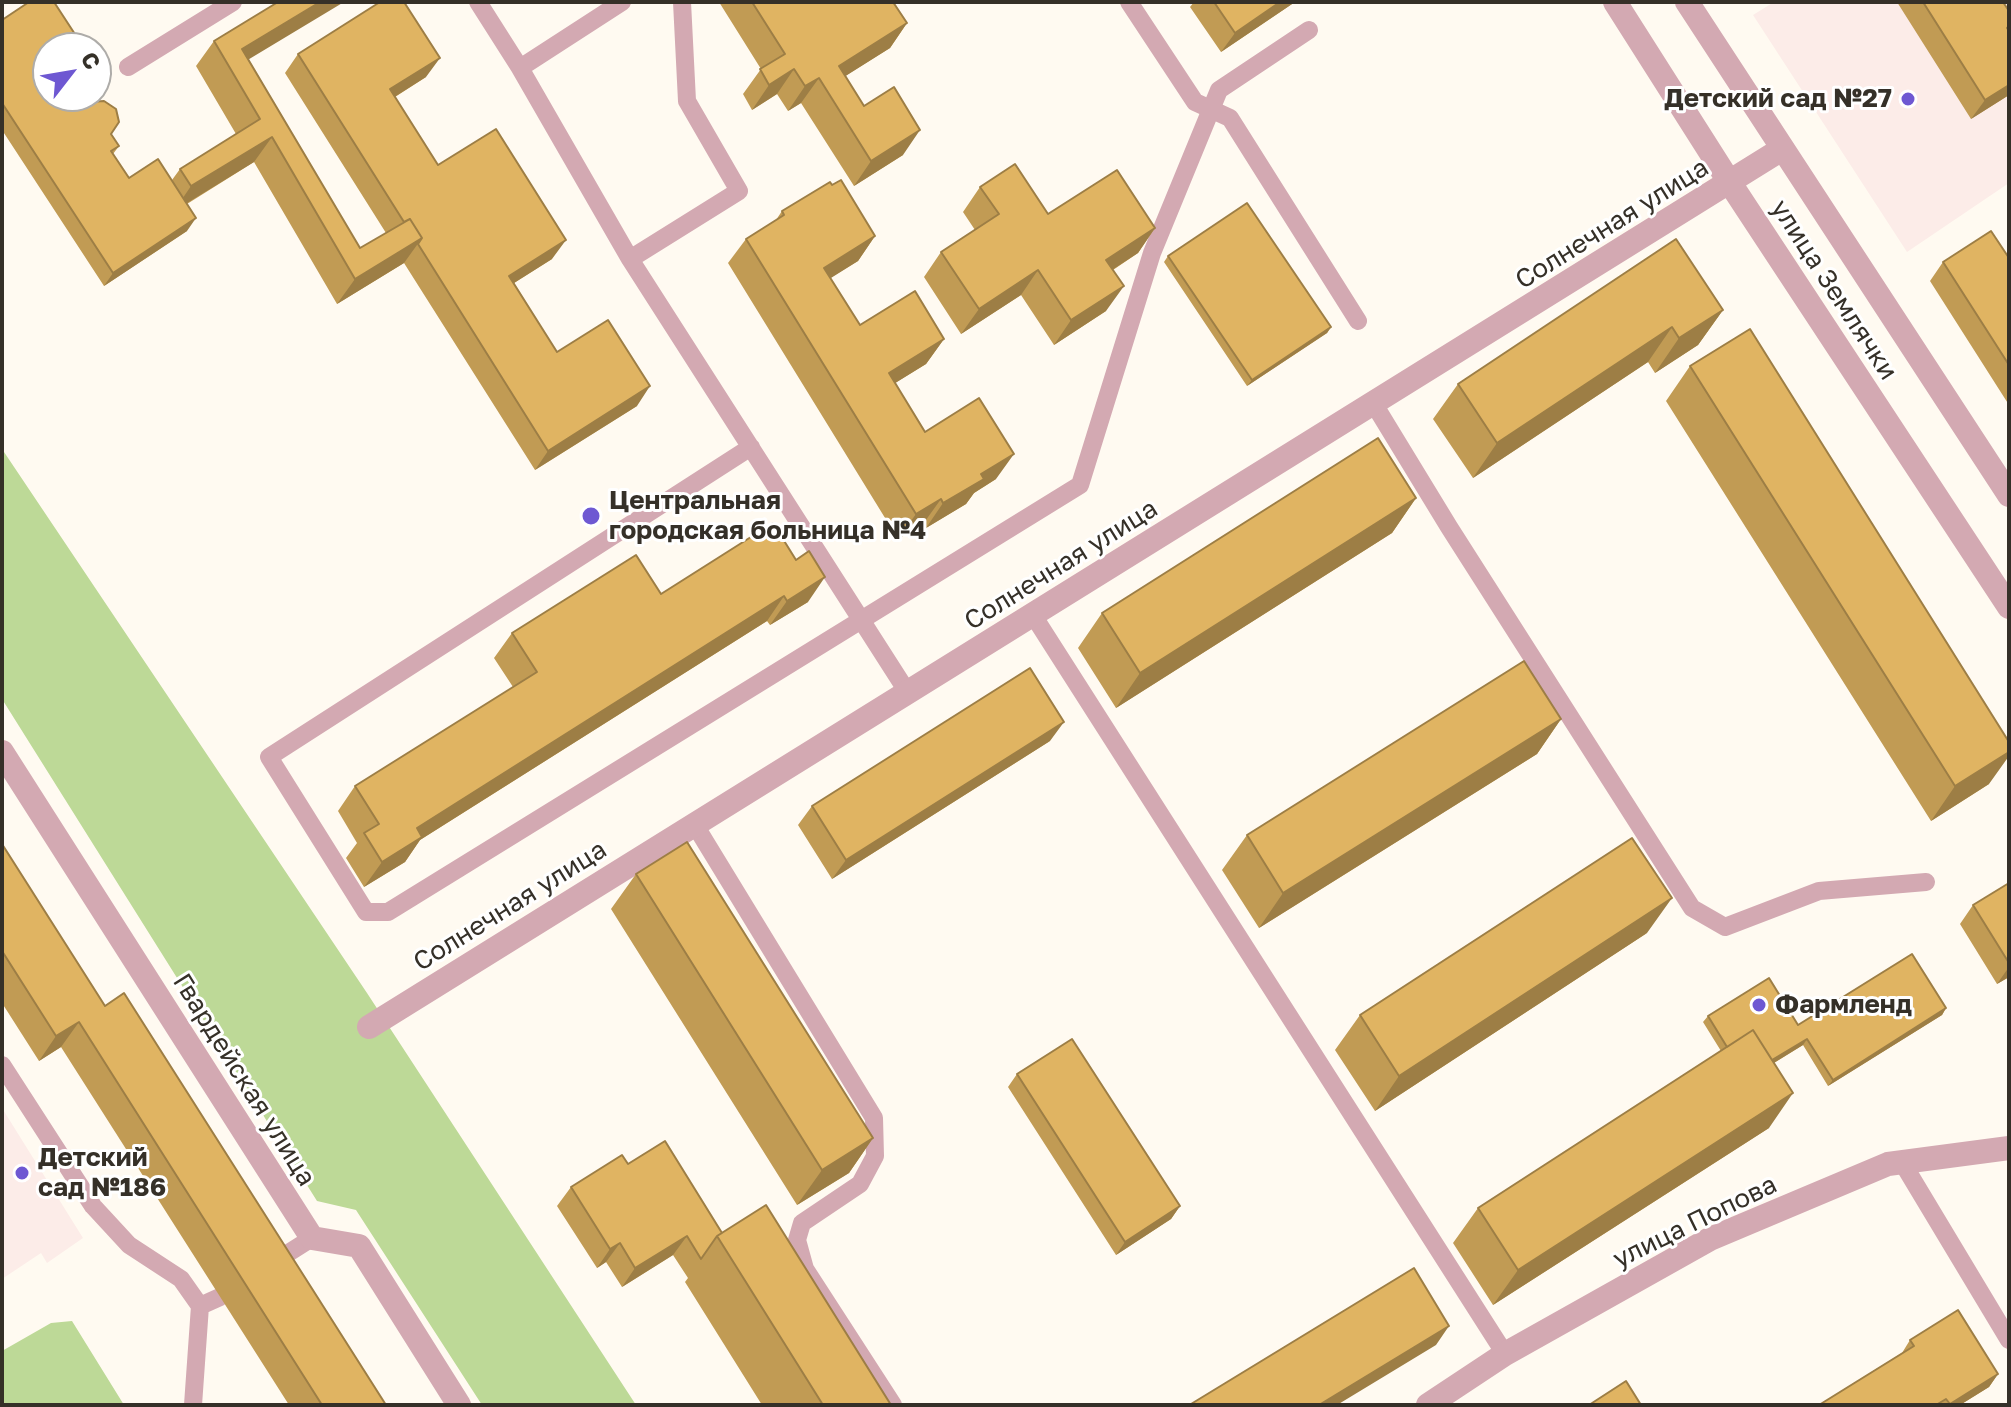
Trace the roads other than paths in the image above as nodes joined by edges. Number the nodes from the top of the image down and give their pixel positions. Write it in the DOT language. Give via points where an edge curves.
graph roads {
  1 [pos="233,2"];
  2 [pos="478,2"];
  3 [pos="622,2"];
  4 [pos="682,2"];
  5 [pos="1129,2"];
  6 [pos="1615,2"];
  7 [pos="1687,2"];
  8 [pos="1309,30"];
  9 [pos="128,67"];
  10 [pos="520,68"];
  11 [pos="1210,110"];
  12 [pos="1782,149"];
  13 [pos="1730,183"];
  14 [pos="630,259"];
  15 [pos="1358,321"];
  16 [pos="1374,404"];
  17 [pos="751,447"];
  18 [pos="2009,495"];
  19 [pos="2009,607"];
  20 [pos="1033,615"];
  21 [pos="863,621"];
  22 [pos="908,693"];
  23 [pos="2,752"];
  24 [pos="695,825"];
  25 [pos="1926,882"];
  26 [pos="369,1027"];
  27 [pos="2,1065"];
  28 [pos="2009,1148"];
  29 [pos="1902,1162"];
  30 [pos="312,1238"];
  31 [pos="265,1268"];
  32 [pos="220,1297"];
  33 [pos="200,1306"];
  34 [pos="2009,1340"];
  35 [pos="1505,1354"];
  36 [pos="193,1405"];
  37 [pos="459,1405"];
  38 [pos="893,1405"];
  39 [pos="1428,1405"];
  1 -- 9 [label="lane"];
  2 -- 10 [label="lane"];
  3 -- 10 [label="lane"];
  4 -- 14 [label="lane" via="687,101 739,191"];
  5 -- 11 [label="lane" via="1195,102"];
  6 -- 13 [label="street, улица Землячки"];
  7 -- 12 [label="street, улица Землячки"];
  8 -- 11 [label="lane" via="1219,90"];
  10 -- 14 [label="lane"];
  11 -- 15 [label="lane" via="1230,118"];
  11 -- 21 [label="lane" via="1152,253 1080,485"];
  12 -- 13 [label="street, Солнечная улица"];
  12 -- 18 [label="street, улица Землячки"];
  13 -- 16 [label="street, Солнечная улица"];
  13 -- 19 [label="street, улица Землячки"];
  14 -- 17 [label="lane"];
  16 -- 20 [label="street, Солнечная улица"];
  16 -- 25 [label="lane" via="1692,908 1725,927 1819,891"];
  17 -- 21 [label="lane"];
  17 -- 21 [label="lane" via="269,757 366,912 388,912"];
  20 -- 22 [label="street, Солнечная улица"];
  20 -- 35 [label="lane"];
  21 -- 22 [label="lane"];
  22 -- 24 [label="street, Солнечная улица"];
  23 -- 30 [label="street, Гвардейская улица"];
  24 -- 26 [label="street, Солнечная улица"];
  24 -- 38 [label="lane" via="874,1118 875,1156 860,1184 802,1223 797,1240 805,1269"];
  27 -- 33 [label="lane" via="93,1206 129,1245 181,1279"];
  28 -- 29 [label="street, улица Попова"];
  29 -- 34 [label="lane"];
  29 -- 35 [label="street, улица Попова" via="1710,1239"];
  30 -- 31 [label="lane"];
  30 -- 37 [label="street" via="359,1246"];
  32 -- 33 [label="lane"];
  33 -- 36 [label="lane"];
  35 -- 39 [label="street, улица Попова"];
}
